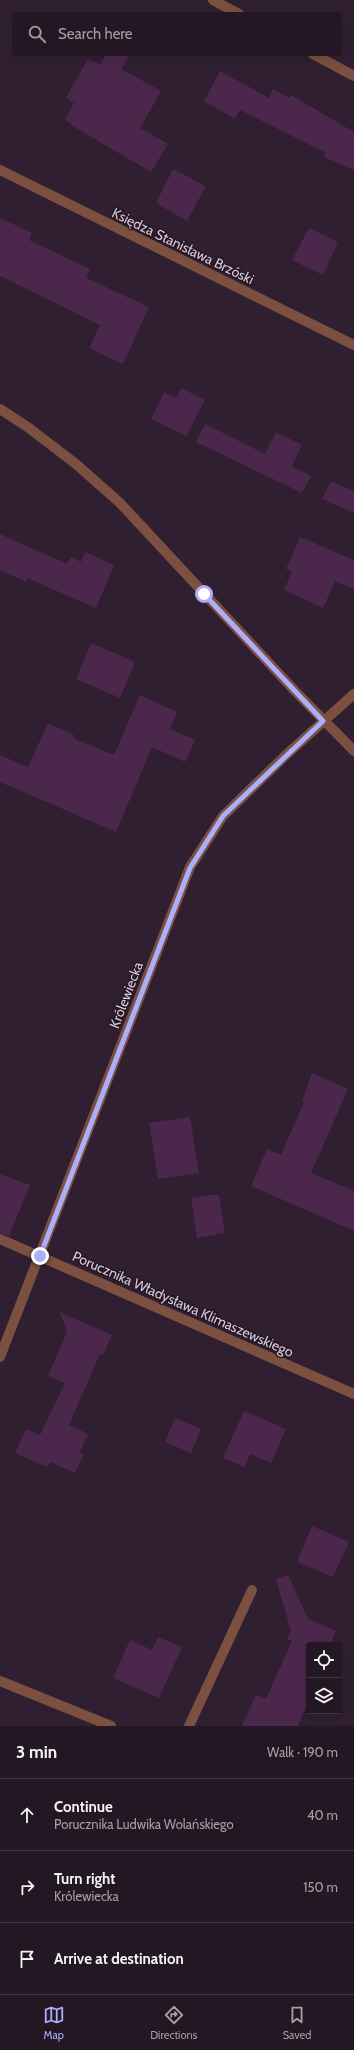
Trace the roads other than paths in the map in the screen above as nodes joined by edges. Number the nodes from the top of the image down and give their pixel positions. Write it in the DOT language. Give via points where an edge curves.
graph roads {
  1 [pos="213,0"];
  2 [pos="235,12"];
  3 [pos="316,56"];
  4 [pos="354,76"];
  5 [pos="0,170"];
  6 [pos="354,345"];
  7 [pos="0,409"];
  8 [pos="354,694"];
  9 [pos="323,721"];
  10 [pos="354,751"];
  11 [pos="0,1239"];
  12 [pos="40,1256"];
  13 [pos="0,1358"];
  14 [pos="354,1394"];
  15 [pos="252,1590"];
  16 [pos="0,1681"];
  17 [pos="111,1726"];
  18 [pos="189,1726"];
  1 -- 2 [label="street"];
  3 -- 4 [label="street"];
  5 -- 6 [label="street, Księdza Stanisława Brzóski"];
  7 -- 9 [label="street" via="47,441 120,503"];
  8 -- 9 [label="street, Królewiecka"];
  9 -- 10 [label="street"];
  9 -- 12 [label="street, Królewiecka" via="223,816 190,868"];
  11 -- 12 [label="street, Porucznika Władysława Klimaszewskiego"];
  12 -- 13 [label="street, Królewiecka"];
  12 -- 14 [label="street, Porucznika Władysława Klimaszewskiego"];
  15 -- 18 [label="street"];
  16 -- 17 [label="street"];
}
